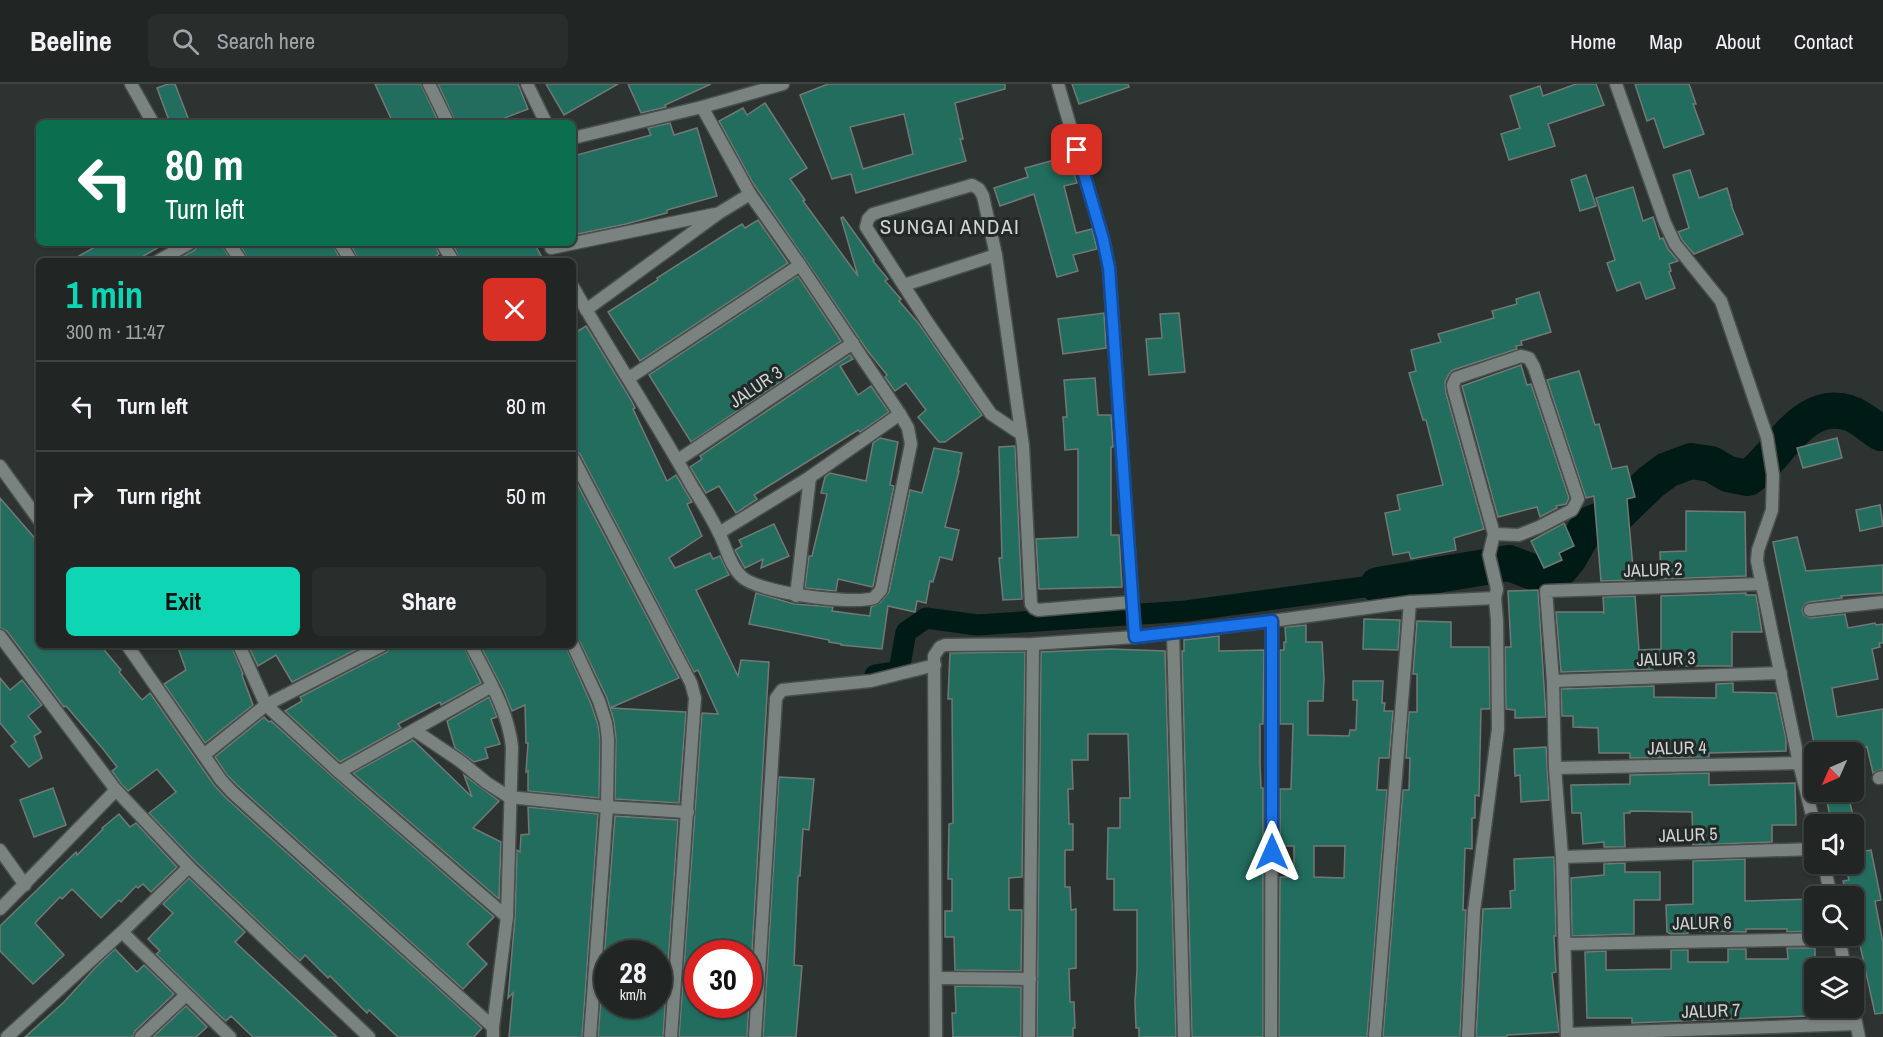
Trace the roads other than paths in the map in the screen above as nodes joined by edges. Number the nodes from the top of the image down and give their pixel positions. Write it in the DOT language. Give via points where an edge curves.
graph roads {
  1 [pos="131,84"];
  2 [pos="429,84"];
  3 [pos="527,84"];
  4 [pos="783,84"];
  5 [pos="1058,84"];
  6 [pos="1616,84"];
  7 [pos="702,107"];
  8 [pos="151,120"];
  9 [pos="447,120"];
  10 [pos="545,120"];
  11 [pos="576,137"];
  12 [pos="750,194"];
  13 [pos="719,213"];
  14 [pos="576,241"];
  15 [pos="185,246"];
  16 [pos="996,255"];
  17 [pos="163,258"];
  18 [pos="800,265"];
  19 [pos="904,285"];
  20 [pos="576,292"];
  21 [pos="586,310"];
  22 [pos="853,343"];
  23 [pos="629,378"];
  24 [pos="900,414"];
  25 [pos="1022,434"];
  26 [pos="678,460"];
  27 [pos="576,464"];
  28 [pos="0,466"];
  29 [pos="810,477"];
  30 [pos="36,516"];
  31 [pos="719,532"];
  32 [pos="1494,534"];
  33 [pos="1762,584"];
  34 [pos="796,596"];
  35 [pos="1495,598"];
  36 [pos="1410,602"];
  37 [pos="1883,602"];
  38 [pos="1132,605"];
  39 [pos="1810,610"];
  40 [pos="1272,621"];
  41 [pos="1173,633"];
  42 [pos="0,636"];
  43 [pos="1135,637"];
  44 [pos="1033,644"];
  45 [pos="129,648"];
  46 [pos="240,648"];
  47 [pos="377,648"];
  48 [pos="473,648"];
  49 [pos="574,648"];
  50 [pos="935,665"];
  51 [pos="1781,673"];
  52 [pos="1553,681"];
  53 [pos="492,686"];
  54 [pos="266,705"];
  55 [pos="414,730"];
  56 [pos="205,754"];
  57 [pos="1799,763"];
  58 [pos="1555,768"];
  59 [pos="339,772"];
  60 [pos="116,790"];
  61 [pos="509,797"];
  62 [pos="607,807"];
  63 [pos="688,812"];
  64 [pos="1812,814"];
  65 [pos="1804,849"];
  66 [pos="0,850"];
  67 [pos="1562,857"];
  68 [pos="189,867"];
  69 [pos="25,885"];
  70 [pos="0,909"];
  71 [pos="507,917"];
  72 [pos="122,932"];
  73 [pos="1804,939"];
  74 [pos="1565,944"];
  75 [pos="936,978"];
  76 [pos="1030,979"];
  77 [pos="186,994"];
  78 [pos="1858,1031"];
  79 [pos="493,1032"];
  80 [pos="1567,1036"];
  81 [pos="6,1037"];
  82 [pos="141,1037"];
  83 [pos="230,1037"];
  84 [pos="369,1037"];
  85 [pos="590,1037"];
  86 [pos="671,1037"];
  87 [pos="755,1037"];
  88 [pos="936,1037"];
  89 [pos="1029,1037"];
  90 [pos="1184,1037"];
  91 [pos="1271,1037"];
  92 [pos="1375,1037"];
  93 [pos="1468,1037"];
  1 -- 8 [label="street"];
  2 -- 9 [label="street"];
  3 -- 10 [label="street"];
  4 -- 7 [label="street"];
  5 -- 38 [label="street" via="1109,268"];
  6 -- 33 [label="street" via="1675,244 1721,301 1767,437 1773,475 1772,510 1758,550"];
  7 -- 11 [label="street"];
  7 -- 12 [label="street"];
  12 -- 13 [label="street"];
  12 -- 18 [label="street"];
  13 -- 14 [label="street"];
  13 -- 21 [label="street"];
  15 -- 17 [label="street"];
  16 -- 19 [label="street"];
  16 -- 19 [label="street" via="982,196 972,186 873,214 866,227"];
  16 -- 25 [label="street"];
  18 -- 22 [label="street"];
  18 -- 23 [label="street"];
  19 -- 25 [label="street" via="991,414"];
  20 -- 21 [label="street"];
  21 -- 23 [label="street"];
  22 -- 24 [label="street"];
  22 -- 26 [label="street, JALUR 3"];
  23 -- 26 [label="street"];
  24 -- 29 [label="street"];
  24 -- 34 [label="street" via="911,444 881,590 874,598 859,601"];
  25 -- 38 [label="street" via="1031,604 1038,610"];
  26 -- 31 [label="street"];
  27 -- 63 [label="street" via="691,683 695,712"];
  28 -- 30 [label="street"];
  29 -- 31 [label="street"];
  29 -- 34 [label="street"];
  31 -- 34 [label="street" via="734,568 742,577"];
  32 -- 32 [label="street" via="1453,385 1456,378 1521,356 1529,358 1534,367 1578,499 1572,510 1539,527 1519,535"];
  32 -- 35 [label="street" via="1489,555 1497,589"];
  33 -- 51 [label="street"];
  33 -- 52 [label="street, JALUR 2" via="1546,591"];
  35 -- 36 [label="street"];
  35 -- 93 [label="street" via="1498,729 1474,911"];
  36 -- 40 [label="street"];
  36 -- 92 [label="street"];
  37 -- 39 [label="street"];
  38 -- 43 [label="street"];
  40 -- 41 [label="street"];
  40 -- 91 [label="street"];
  41 -- 43 [label="street"];
  41 -- 90 [label="street"];
  42 -- 60 [label="street"];
  43 -- 44 [label="street"];
  44 -- 50 [label="street" via="945,645 934,656"];
  44 -- 76 [label="street"];
  45 -- 56 [label="street"];
  46 -- 54 [label="street"];
  47 -- 54 [label="street"];
  48 -- 53 [label="street"];
  49 -- 62 [label="street" via="606,723"];
  50 -- 75 [label="street"];
  50 -- 87 [label="street" via="871,681 782,690 776,698"];
  51 -- 52 [label="street, JALUR 3"];
  51 -- 57 [label="street"];
  52 -- 58 [label="street"];
  53 -- 55 [label="street"];
  53 -- 61 [label="street" via="510,729"];
  54 -- 56 [label="street"];
  54 -- 59 [label="street"];
  55 -- 59 [label="street"];
  55 -- 61 [label="street"];
  56 -- 79 [label="street" via="232,792"];
  57 -- 58 [label="street, JALUR 4"];
  57 -- 64 [label="street"];
  58 -- 67 [label="street"];
  59 -- 71 [label="street"];
  60 -- 68 [label="street"];
  60 -- 69 [label="street"];
  61 -- 62 [label="street"];
  61 -- 71 [label="street"];
  62 -- 63 [label="street"];
  62 -- 85 [label="street"];
  63 -- 86 [label="street"];
  65 -- 67 [label="street, JALUR 5"];
  66 -- 69 [label="street"];
  67 -- 74 [label="street"];
  68 -- 72 [label="street"];
  68 -- 84 [label="street"];
  69 -- 70 [label="street"];
  71 -- 79 [label="street"];
  72 -- 77 [label="street"];
  72 -- 81 [label="street"];
  73 -- 74 [label="street, JALUR 6"];
  74 -- 80 [label="street"];
  75 -- 76 [label="street"];
  75 -- 88 [label="street"];
  76 -- 89 [label="street"];
  77 -- 82 [label="street"];
  77 -- 83 [label="street"];
  78 -- 80 [label="street, JALUR 7"];
}
